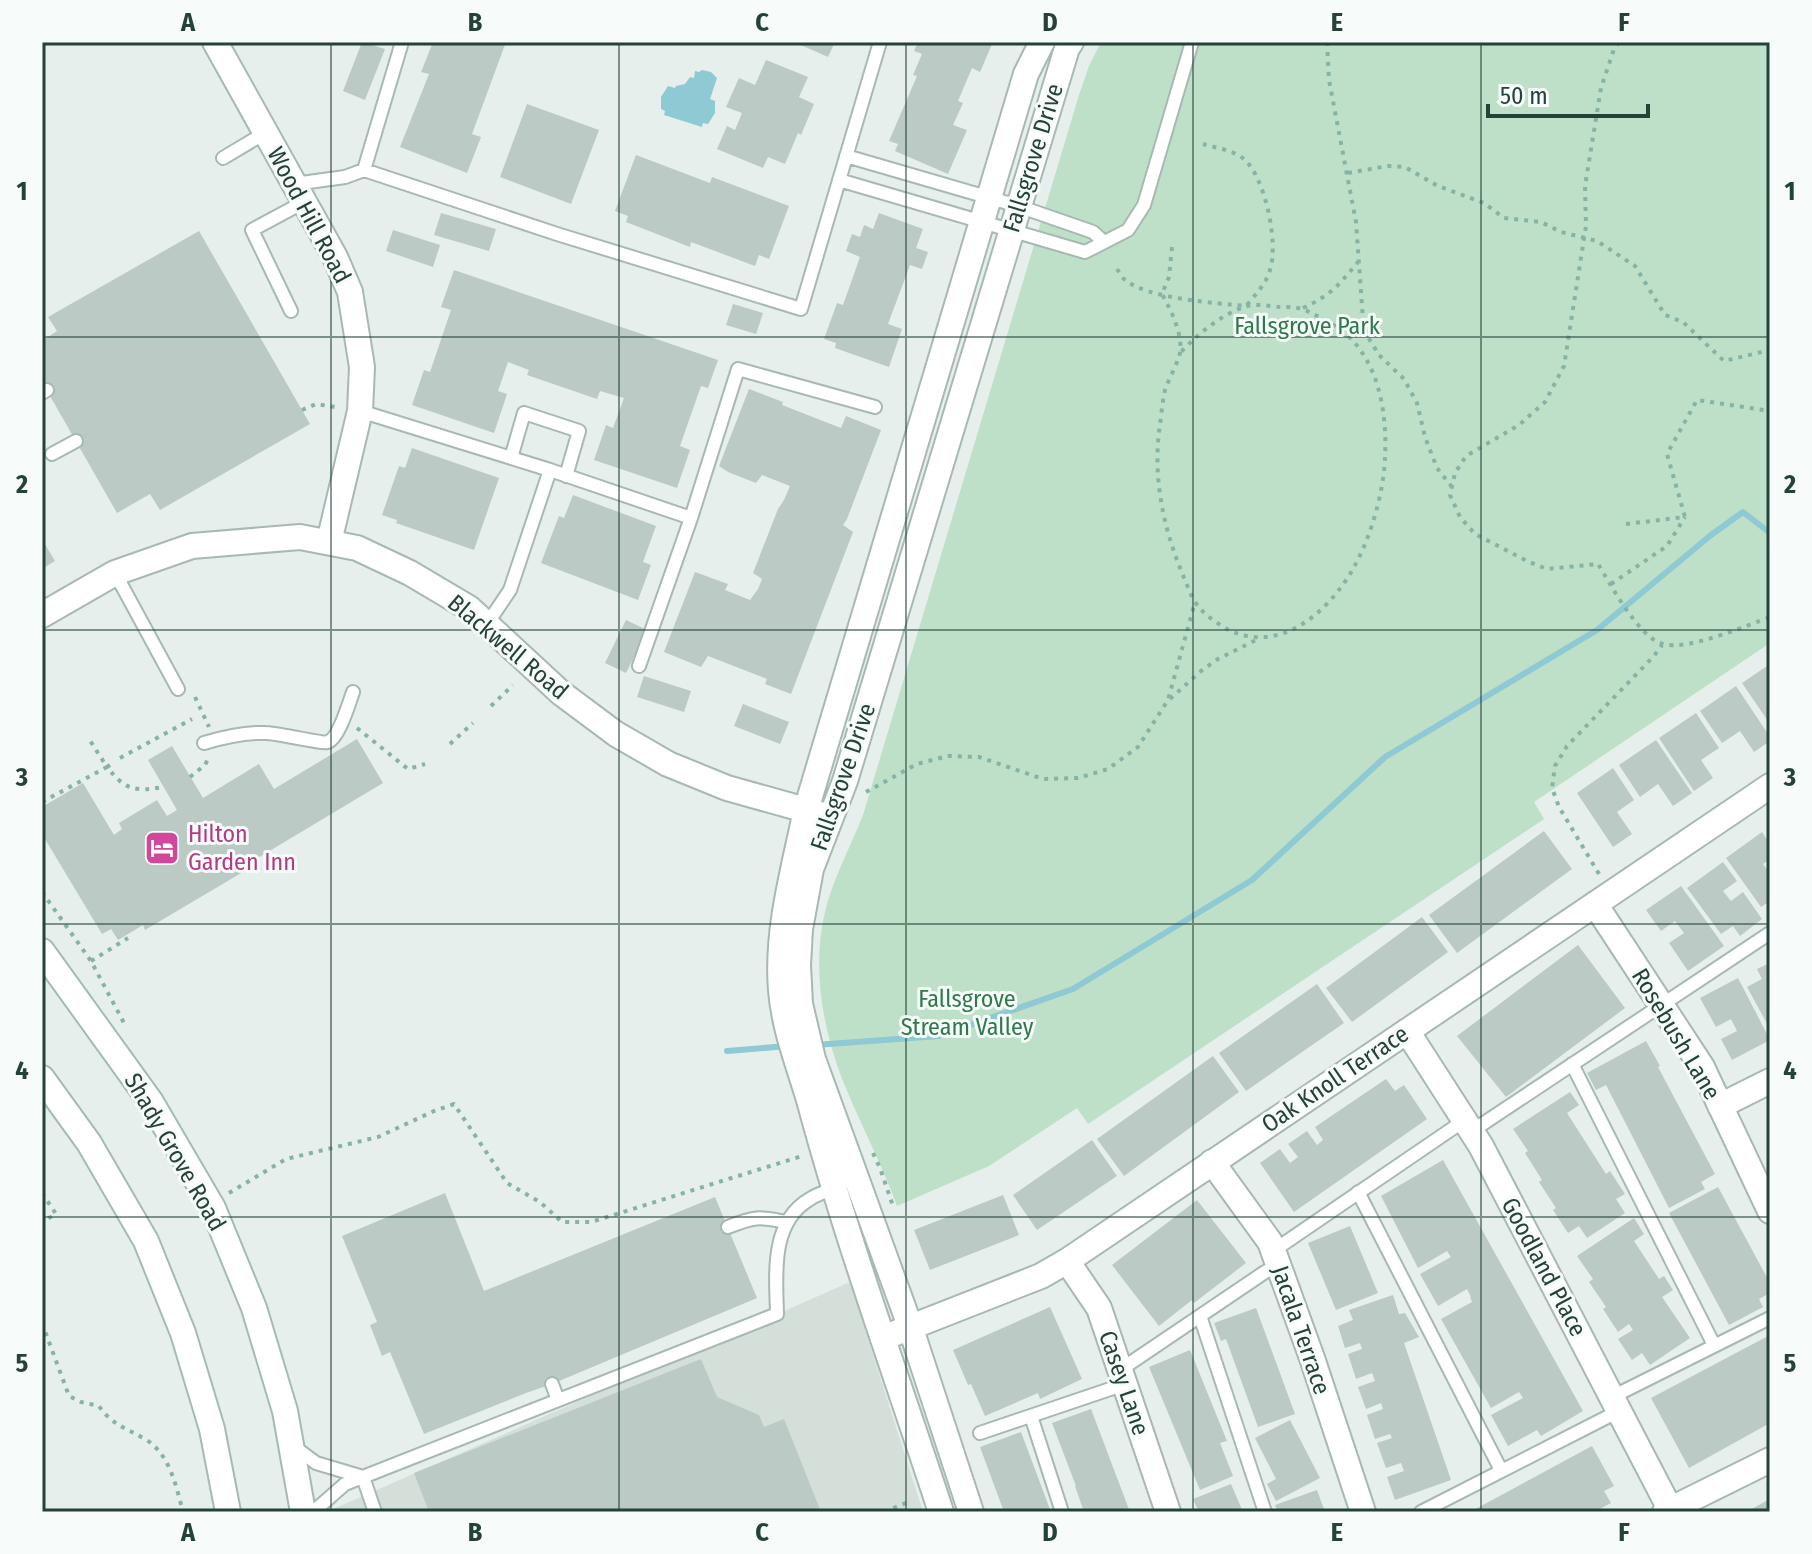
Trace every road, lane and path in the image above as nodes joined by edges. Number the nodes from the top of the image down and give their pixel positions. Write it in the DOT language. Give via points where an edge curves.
graph roads {
  1 [pos="215,42"];
  2 [pos="402,42"];
  3 [pos="880,42"];
  4 [pos="1042,42"];
  5 [pos="1071,42"];
  6 [pos="1192,42"];
  7 [pos="1327,42"];
  8 [pos="1619,42"];
  9 [pos="265,133"];
  10 [pos="1203,144"];
  11 [pos="846,156"];
  12 [pos="223,158"];
  13 [pos="364,170"];
  14 [pos="1348,173"];
  15 [pos="839,180"];
  16 [pos="299,193"];
  17 [pos="1018,206"];
  18 [pos="985,211"];
  19 [pos="1011,232"];
  20 [pos="1584,237"];
  21 [pos="1104,242"];
  22 [pos="1172,247"];
  23 [pos="1358,262"];
  24 [pos="1117,269"];
  25 [pos="1162,294"];
  26 [pos="1246,306"];
  27 [pos="1303,308"];
  28 [pos="291,311"];
  29 [pos="1770,350"];
  30 [pos="1180,353"];
  31 [pos="335,407"];
  32 [pos="875,407"];
  33 [pos="302,410"];
  34 [pos="360,411"];
  35 [pos="1770,411"];
  36 [pos="76,441"];
  37 [pos="52,454"];
  38 [pos="511,458"];
  39 [pos="550,470"];
  40 [pos="566,476"];
  41 [pos="1452,487"];
  42 [pos="1685,517"];
  43 [pos="691,518"];
  44 [pos="1626,524"];
  45 [pos="329,542"];
  46 [pos="115,573"];
  47 [pos="1610,584"];
  48 [pos="1195,602"];
  49 [pos="42,615"];
  50 [pos="1770,617"];
  51 [pos="487,624"];
  52 [pos="1260,638"];
  53 [pos="1663,644"];
  54 [pos="639,666"];
  55 [pos="513,685"];
  56 [pos="178,689"];
  57 [pos="353,692"];
  58 [pos="195,697"];
  59 [pos="1168,700"];
  60 [pos="491,706"];
  61 [pos="192,719"];
  62 [pos="473,723"];
  63 [pos="208,738"];
  64 [pos="89,739"];
  65 [pos="450,744"];
  66 [pos="213,754"];
  67 [pos="120,758"];
  68 [pos="108,766"];
  69 [pos="190,777"];
  70 [pos="1770,786"];
  71 [pos="163,787"];
  72 [pos="866,792"];
  73 [pos="42,802"];
  74 [pos="806,810"];
  75 [pos="830,818"];
  76 [pos="1603,898"];
  77 [pos="1770,933"];
  78 [pos="128,938"];
  79 [pos="42,951"];
  80 [pos="91,961"];
  81 [pos="1661,1005"];
  82 [pos="1407,1031"];
  83 [pos="797,1033"];
  84 [pos="805,1060"];
  85 [pos="1572,1064"];
  86 [pos="42,1078"];
  87 [pos="1770,1081"];
  88 [pos="1720,1106"];
  89 [pos="1468,1126"];
  90 [pos="808,1154"];
  91 [pos="1212,1162"];
  92 [pos="1764,1184"];
  93 [pos="833,1189"];
  94 [pos="1358,1192"];
  95 [pos="42,1193"];
  96 [pos="229,1193"];
  97 [pos="1770,1211"];
  98 [pos="42,1222"];
  99 [pos="786,1222"];
  100 [pos="728,1227"];
  101 [pos="1276,1258"];
  102 [pos="1067,1261"];
  103 [pos="1200,1316"];
  104 [pos="1770,1318"];
  105 [pos="42,1323"];
  106 [pos="910,1326"];
  107 [pos="883,1338"];
  108 [pos="1714,1345"];
  109 [pos="1122,1377"];
  110 [pos="552,1384"];
  111 [pos="558,1400"];
  112 [pos="1615,1404"];
  113 [pos="1031,1416"];
  114 [pos="980,1433"];
  115 [pos="291,1445"];
  116 [pos="1770,1460"];
  117 [pos="1501,1470"];
  118 [pos="363,1477"];
  119 [pos="911,1501"];
  120 [pos="1667,1511"];
  121 [pos="183,1512"];
  122 [pos="228,1512"];
  123 [pos="303,1512"];
  124 [pos="313,1512"];
  125 [pos="375,1512"];
  126 [pos="884,1512"];
  127 [pos="941,1512"];
  128 [pos="971,1512"];
  129 [pos="1062,1512"];
  130 [pos="1168,1512"];
  131 [pos="1265,1512"];
  132 [pos="1363,1512"];
  133 [pos="1421,1512"];
  1 -- 9 [label="street, Wood Hill Road"];
  2 -- 13 [label="lane"];
  3 -- 11 [label="lane"];
  4 -- 18 [label="street, Fallsgrove Drive" via="1026,74"];
  5 -- 17 [label="street, Fallsgrove Drive"];
  6 -- 21 [label="lane" via="1144,205 1128,230"];
  7 -- 14 [label="path" via="1329,80"];
  8 -- 20 [label="path" via="1601,88 1585,186"];
  9 -- 12 [label="lane"];
  9 -- 16 [label="street, Wood Hill Road"];
  10 -- 26 [label="path" via="1243,158 1262,188 1271,269"];
  11 -- 15 [label="lane"];
  11 -- 18 [label="lane"];
  13 -- 15 [label="lane" via="801,309"];
  13 -- 16 [label="lane"];
  14 -- 20 [label="path" via="1405,167 1484,203 1504,218 1541,222"];
  14 -- 23 [label="path"];
  15 -- 18 [label="lane"];
  16 -- 28 [label="lane" via="252,230"];
  16 -- 34 [label="street, Wood Hill Road" via="350,292 362,367"];
  17 -- 18 [label="lane"];
  17 -- 19 [label="street, Fallsgrove Drive"];
  17 -- 21 [label="lane" via="1093,232"];
  18 -- 19 [label="lane"];
  18 -- 74 [label="street, Fallsgrove Drive"];
  19 -- 21 [label="lane" via="1085,252"];
  19 -- 75 [label="street, Fallsgrove Drive"];
  20 -- 29 [label="path" via="1635,266 1665,315 1683,322 1724,361"];
  20 -- 41 [label="path" via="1564,366 1545,402 1519,425 1466,456"];
  22 -- 25 [label="path"];
  23 -- 27 [label="path" via="1325,298"];
  23 -- 41 [label="path" via="1368,337 1404,379 1437,468"];
  24 -- 25 [label="path" via="1135,285"];
  25 -- 26 [label="path"];
  25 -- 30 [label="path" via="1175,318"];
  26 -- 27 [label="path"];
  26 -- 30 [label="path" via="1197,335"];
  27 -- 52 [label="path" via="1357,344 1365,357 1384,421 1385,457 1365,545 1346,580 1313,618 1286,634"];
  30 -- 48 [label="path" via="1165,391 1159,483 1175,556"];
  31 -- 33 [label="path" via="316,404"];
  32 -- 43 [label="lane" via="738,369"];
  34 -- 38 [label="lane"];
  34 -- 45 [label="street, Wood Hill Road"];
  35 -- 42 [label="path" via="1697,400 1667,454"];
  36 -- 37 [label="lane"];
  38 -- 39 [label="lane"];
  38 -- 40 [label="lane" via="524,413 579,431"];
  39 -- 40 [label="lane"];
  39 -- 51 [label="lane" via="510,590"];
  40 -- 43 [label="lane"];
  41 -- 47 [label="path" via="1460,517 1475,534 1547,569 1598,564"];
  42 -- 44 [label="path"];
  42 -- 47 [label="path" via="1667,546"];
  43 -- 54 [label="lane"];
  45 -- 46 [label="street, Blackwell Road" via="300,537 192,546"];
  45 -- 51 [label="street, Blackwell Road" via="357,548 410,573"];
  46 -- 49 [label="street, Blackwell Road"];
  46 -- 56 [label="lane"];
  47 -- 53 [label="path" via="1643,631"];
  48 -- 52 [label="path" via="1212,620"];
  48 -- 59 [label="path"];
  50 -- 53 [label="path" via="1713,638"];
  51 -- 74 [label="street, Blackwell Road" via="561,693 616,734 668,764 727,788"];
  52 -- 59 [label="path" via="1218,659"];
  53 -- 76 [label="path" via="1567,746 1555,766 1552,788"];
  55 -- 60 [label="path"];
  57 -- 63 [label="lane" via="329,742 265,733"];
  58 -- 63 [label="path"];
  59 -- 72 [label="path" via="1138,747 1108,769 1078,778 1043,779 979,757 948,756 917,764"];
  61 -- 67 [label="path"];
  62 -- 65 [label="path"];
  64 -- 68 [label="path"];
  66 -- 69 [label="path"];
  68 -- 71 [label="path" via="131,788"];
  68 -- 73 [label="path"];
  70 -- 76 [label="street, Oak Knoll Terrace"];
  74 -- 75 [label="street, Blackwell Road"];
  74 -- 83 [label="street, Fallsgrove Drive" via="784,916 781,990"];
  75 -- 83 [label="street, Fallsgrove Drive" via="811,869 800,929"];
  76 -- 81 [label="street, Rosebush Lane"];
  76 -- 82 [label="street, Oak Knoll Terrace"];
  77 -- 81 [label="lane"];
  78 -- 80 [label="path"];
  79 -- 115 [label="street, Shady Grove Road" via="151,1102 213,1208 254,1308"];
  81 -- 85 [label="lane"];
  81 -- 88 [label="street, Rosebush Lane" via="1702,1067"];
  82 -- 89 [label="street, Goodland Place"];
  82 -- 91 [label="street, Oak Knoll Terrace"];
  83 -- 84 [label="street, Fallsgrove Drive"];
  84 -- 93 [label="street, Fallsgrove Drive"];
  84 -- 106 [label="street, Fallsgrove Drive"];
  85 -- 89 [label="lane"];
  85 -- 108 [label="lane"];
  86 -- 122 [label="street" via="89,1143 146,1241 208,1415"];
  87 -- 88 [label="street"];
  88 -- 92 [label="street, Rosebush Lane"];
  89 -- 94 [label="lane"];
  89 -- 112 [label="street, Goodland Place"];
  90 -- 96 [label="path" via="591,1222 562,1222 507,1183 454,1104 378,1137 286,1159"];
  91 -- 101 [label="street, Jacala Terrace"];
  91 -- 102 [label="street, Oak Knoll Terrace"];
  92 -- 97 [label="street, Rosebush Lane"];
  93 -- 99 [label="lane" via="810,1199"];
  93 -- 107 [label="street, Fallsgrove Drive"];
  94 -- 101 [label="lane"];
  94 -- 117 [label="lane"];
  95 -- 98 [label="path" via="56,1214"];
  99 -- 100 [label="lane" via="763,1217"];
  99 -- 111 [label="lane" via="779,1242 777,1314"];
  101 -- 103 [label="lane" via="1265,1272"];
  101 -- 132 [label="street, Jacala Terrace"];
  102 -- 106 [label="street, Oak Knoll Terrace"];
  102 -- 109 [label="street, Casey Lane" via="1099,1308"];
  103 -- 109 [label="lane"];
  103 -- 131 [label="lane"];
  104 -- 108 [label="lane"];
  105 -- 121 [label="path" via="69,1396 99,1406 109,1419 154,1445 166,1460"];
  106 -- 107 [label="street, Oak Knoll Terrace"];
  106 -- 128 [label="street, Fallsgrove Drive"];
  107 -- 127 [label="street, Fallsgrove Drive"];
  108 -- 112 [label="lane"];
  109 -- 113 [label="lane"];
  109 -- 130 [label="street, Casey Lane"];
  110 -- 111 [label="lane"];
  111 -- 118 [label="lane"];
  112 -- 117 [label="lane"];
  112 -- 120 [label="street, Goodland Place"];
  113 -- 114 [label="lane"];
  113 -- 129 [label="lane"];
  115 -- 118 [label="lane" via="316,1463"];
  115 -- 123 [label="street, Shady Grove Road"];
  116 -- 120 [label="street"];
  117 -- 133 [label="lane"];
  118 -- 124 [label="lane" via="345,1484"];
  118 -- 125 [label="lane"];
  119 -- 126 [label="path"];
}
